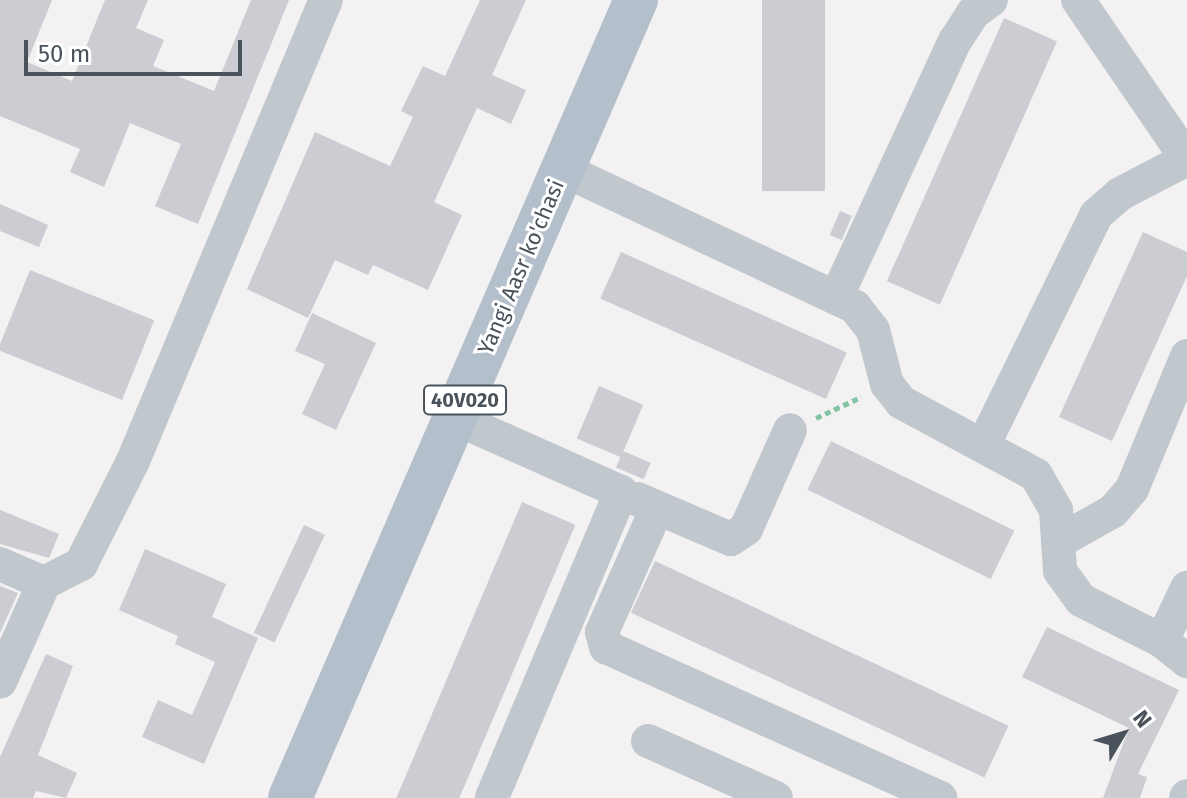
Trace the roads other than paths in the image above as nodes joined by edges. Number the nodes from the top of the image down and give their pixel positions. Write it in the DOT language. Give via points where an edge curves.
graph roads {
  1 [pos="326,0"];
  2 [pos="636,0"];
  3 [pos="991,0"];
  4 [pos="1095,9"];
  5 [pos="1187,159"];
  6 [pos="562,169"];
  7 [pos="836,298"];
  8 [pos="1187,356"];
  9 [pos="457,419"];
  10 [pos="790,430"];
  11 [pos="983,446"];
  12 [pos="621,492"];
  13 [pos="657,508"];
  14 [pos="1058,542"];
  15 [pos="0,564"];
  16 [pos="44,583"];
  17 [pos="1187,588"];
  18 [pos="1175,651"];
  19 [pos="0,682"];
  20 [pos="648,741"];
  21 [pos="290,798"];
  22 [pos="492,798"];
  23 [pos="776,798"];
  24 [pos="941,798"];
  1 -- 16 [label="street" via="133,461 81,564"];
  2 -- 6 [label="main road, Yangi Aasr ko'chasi / 40V020"];
  3 -- 7 [label="street" via="973,13 955,41"];
  4 -- 5 [label="street"];
  5 -- 11 [label="street" via="1120,194 1096,215"];
  6 -- 7 [label="street"];
  6 -- 9 [label="main road, Yangi Aasr ko'chasi / 40V020"];
  7 -- 11 [label="street" via="855,307 873,330 887,384 901,402"];
  8 -- 14 [label="street" via="1132,489 1113,511"];
  9 -- 12 [label="street"];
  9 -- 21 [label="main road, Yangi Aasr ko'chasi / 40V020"];
  10 -- 13 [label="street" via="746,529 731,539"];
  11 -- 14 [label="street" via="1036,475 1056,510"];
  12 -- 13 [label="street"];
  12 -- 22 [label="street"];
  13 -- 24 [label="street" via="602,632 606,647"];
  14 -- 18 [label="street" via="1060,571 1081,600"];
  15 -- 16 [label="street"];
  16 -- 19 [label="street"];
  17 -- 18 [label="street"];
  20 -- 23 [label="street"];
}
